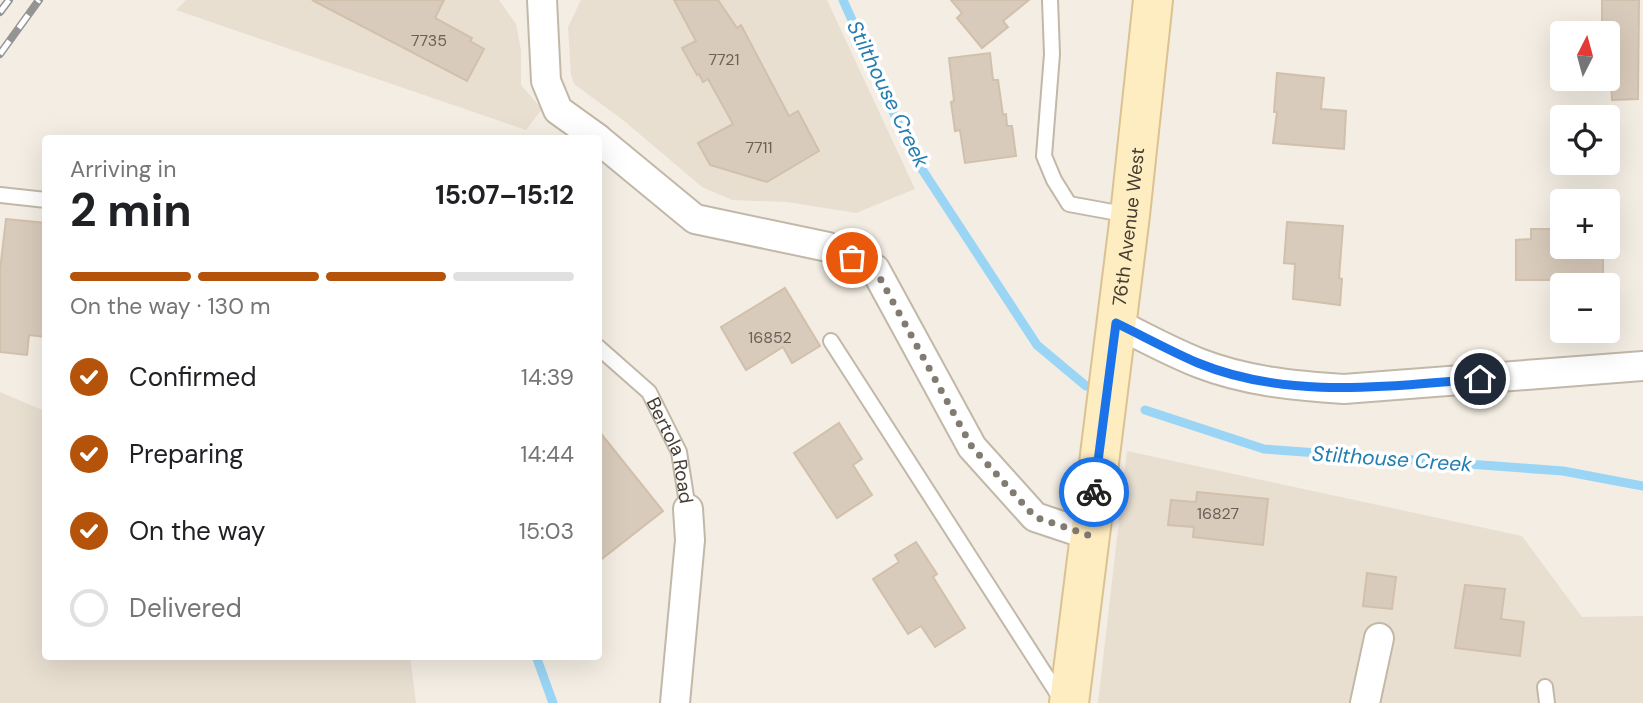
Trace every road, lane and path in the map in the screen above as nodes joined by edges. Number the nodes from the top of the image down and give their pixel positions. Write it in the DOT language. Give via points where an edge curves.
graph roads {
  1 [pos="542,0"];
  2 [pos="1050,0"];
  3 [pos="1153,0"];
  4 [pos="592,135"];
  5 [pos="602,142"];
  6 [pos="0,195"];
  7 [pos="42,200"];
  8 [pos="1130,215"];
  9 [pos="1116,323"];
  10 [pos="831,341"];
  11 [pos="602,351"];
  12 [pos="1643,366"];
  13 [pos="688,509"];
  14 [pos="1088,535"];
  15 [pos="1379,638"];
  16 [pos="1545,687"];
  17 [pos="675,703"];
  18 [pos="1063,703"];
  19 [pos="1069,703"];
  20 [pos="1365,703"];
  21 [pos="1547,703"];
  1 -- 4 [label="street" via="545,80 558,110"];
  2 -- 8 [label="lane" via="1052,54 1044,156 1069,204"];
  3 -- 8 [label="street, 76th Avenue West"];
  5 -- 14 [label="street" via="695,219 828,247 875,269 972,447 1035,517"];
  6 -- 7 [label="lane"];
  8 -- 9 [label="street, 76th Avenue West"];
  9 -- 12 [label="street" via="1199,363 1298,386 1344,389"];
  9 -- 14 [label="street, 76th Avenue West"];
  10 -- 18 [label="lane"];
  11 -- 13 [label="lane, Bertola Road" via="649,392 679,452"];
  13 -- 17 [label="street, Bertola Road" via="690,540"];
  14 -- 19 [label="street, 76th Avenue West"];
  15 -- 20 [label="street"];
  16 -- 21 [label="lane"];
}
